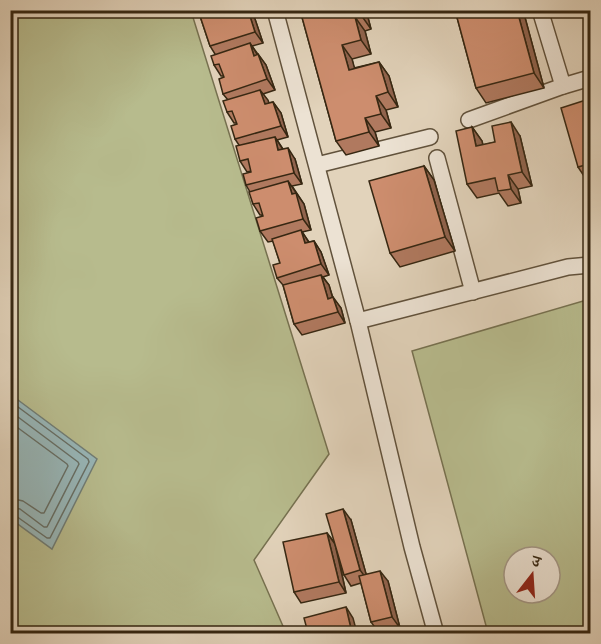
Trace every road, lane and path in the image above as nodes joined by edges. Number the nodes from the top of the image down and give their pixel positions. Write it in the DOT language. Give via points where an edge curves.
graph roads {
  1 [pos="275,10"];
  2 [pos="540,10"];
  3 [pos="591,78"];
  4 [pos="563,86"];
  5 [pos="469,120"];
  6 [pos="430,137"];
  7 [pos="437,158"];
  8 [pos="317,165"];
  9 [pos="591,265"];
  10 [pos="473,292"];
  11 [pos="358,321"];
  12 [pos="436,633"];
  1 -- 8 [label="street"];
  2 -- 4 [label="street"];
  3 -- 4 [label="street"];
  4 -- 5 [label="street"];
  6 -- 8 [label="street"];
  7 -- 10 [label="street"];
  8 -- 11 [label="street"];
  9 -- 10 [label="street" via="568,267"];
  10 -- 11 [label="street"];
  11 -- 12 [label="street"];
}
